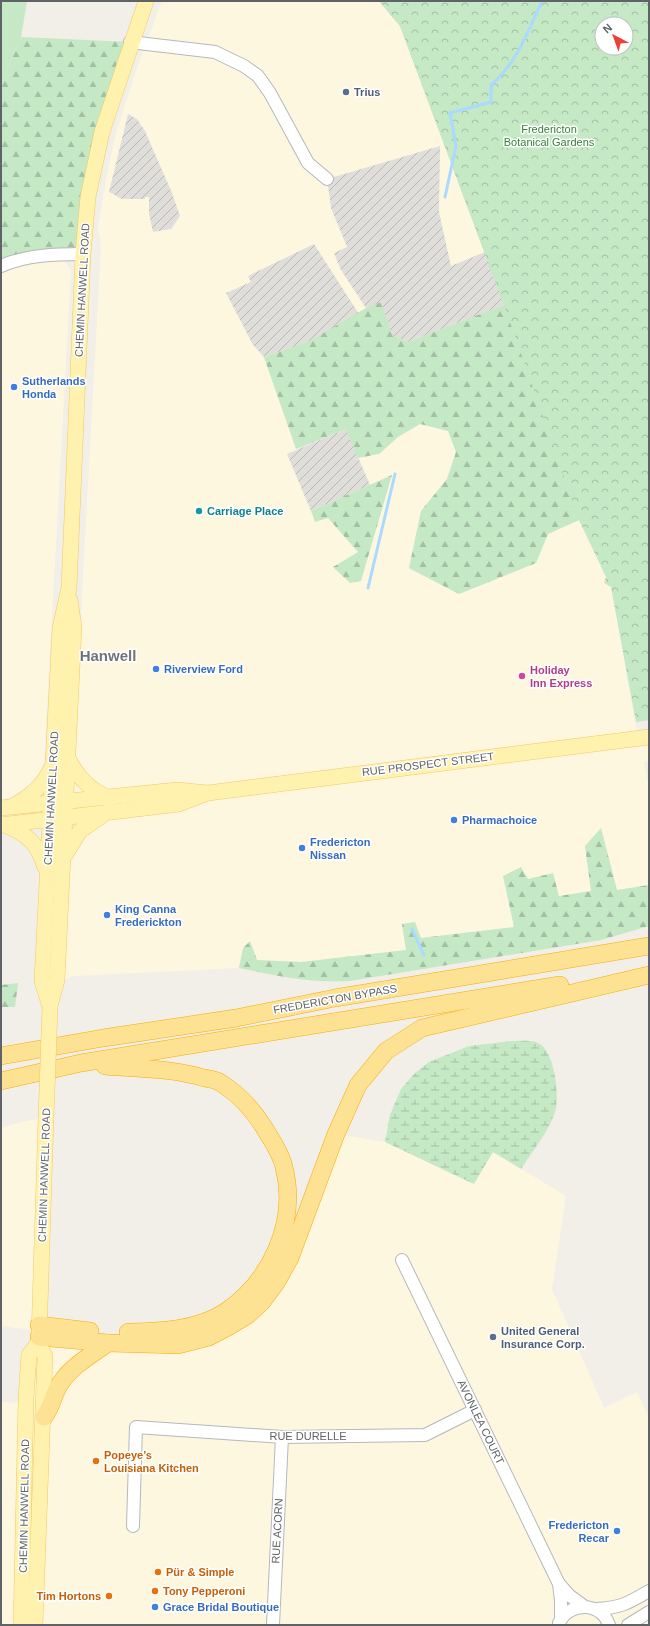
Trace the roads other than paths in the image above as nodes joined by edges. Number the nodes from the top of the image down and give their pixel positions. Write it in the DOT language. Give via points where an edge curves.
graph roads {
  1 [pos="146,1"];
  2 [pos="130,42"];
  3 [pos="326,179"];
  4 [pos="83,254"];
  5 [pos="1,266"];
  6 [pos="69,588"];
  7 [pos="649,737"];
  8 [pos="68,757"];
  9 [pos="54,763"];
  10 [pos="108,806"];
  11 [pos="6,808"];
  12 [pos="58,811"];
  13 [pos="2,825"];
  14 [pos="63,859"];
  15 [pos="47,872"];
  16 [pos="649,946"];
  17 [pos="649,971"];
  18 [pos="649,975"];
  19 [pos="50,1007"];
  20 [pos="1,1052"];
  21 [pos="22,1052"];
  22 [pos="1,1056"];
  23 [pos="81,1063"];
  24 [pos="1,1081"];
  25 [pos="402,1260"];
  26 [pos="39,1335"];
  27 [pos="108,1343"];
  28 [pos="475,1410"];
  29 [pos="44,1417"];
  30 [pos="282,1437"];
  31 [pos="132,1526"];
  32 [pos="559,1584"];
  33 [pos="649,1591"];
  34 [pos="590,1608"];
  35 [pos="649,1612"];
  36 [pos="559,1622"];
  37 [pos="32,1624"];
  38 [pos="273,1625"];
  39 [pos="609,1625"];
  40 [pos="628,1625"];
  1 -- 2 [label="main road, CHEMIN HANWELL ROAD"];
  2 -- 3 [label="street" via="215,52 244,66 258,76 308,163"];
  2 -- 4 [label="main road, CHEMIN HANWELL ROAD" via="102,132 88,197"];
  4 -- 5 [label="street" via="32,257"];
  4 -- 6 [label="main road, CHEMIN HANWELL ROAD"];
  6 -- 8 [label="main road, CHEMIN HANWELL ROAD" via="74,627"];
  6 -- 9 [label="main road, CHEMIN HANWELL ROAD" via="60,628"];
  7 -- 10 [label="main road, RUE PROSPECT STREET" via="208,793 177,790"];
  8 -- 10 [label="main road" via="75,773"];
  8 -- 12 [label="main road, CHEMIN HANWELL ROAD"];
  9 -- 11 [label="main road" via="37,789 26,799"];
  9 -- 12 [label="main road, CHEMIN HANWELL ROAD"];
  10 -- 12 [label="main road, RUE PROSPECT STREET"];
  10 -- 14 [label="main road" via="80,831"];
  11 -- 12 [label="main road, RUE PROSPECT STREET"];
  12 -- 13 [label="main road, RUE PROSPECT STREET"];
  12 -- 14 [label="main road, CHEMIN HANWELL ROAD"];
  12 -- 15 [label="main road, CHEMIN HANWELL ROAD"];
  13 -- 15 [label="main road" via="30,838 41,853"];
  14 -- 19 [label="main road, CHEMIN HANWELL ROAD" via="57,980"];
  15 -- 19 [label="main road, CHEMIN HANWELL ROAD" via="42,981"];
  16 -- 21 [label="highway, FREDERICTON BYPASS" via="335,998 236,1018"];
  17 -- 23 [label="highway, FREDERICTON BYPASS"];
  18 -- 27 [label="highway" via="422,1028 386,1051 358,1085 336,1134 290,1258 262,1302 248,1315 209,1337 178,1345"];
  19 -- 26 [label="main road, CHEMIN HANWELL ROAD, bridge"];
  20 -- 21 [label="highway"];
  21 -- 22 [label="highway"];
  23 -- 24 [label="highway, FREDERICTON BYPASS"];
  23 -- 26 [label="highway" via="166,1069 195,1075 220,1083 240,1097 255,1114 276,1146 284,1166 288,1189 283,1228 272,1261 260,1279 224,1312 175,1330 80,1330"];
  25 -- 28 [label="street, AVONLEA COURT"];
  26 -- 27 [label="highway"];
  26 -- 29 [label="main road, CHEMIN HANWELL ROAD" via="45,1356"];
  26 -- 37 [label="main road, CHEMIN HANWELL ROAD" via="29,1355 27,1391"];
  27 -- 29 [label="highway" via="62,1380"];
  28 -- 30 [label="street, RUE DURELLE" via="425,1434"];
  28 -- 32 [label="street, AVONLEA COURT"];
  29 -- 37 [label="main road, CHEMIN HANWELL ROAD"];
  30 -- 31 [label="street, RUE DURELLE" via="136,1427"];
  30 -- 38 [label="street, RUE ACORN"];
  32 -- 34 [label="street, AVONLEA COURT" via="570,1596"];
  32 -- 36 [label="street, AVONLEA COURT"];
  33 -- 34 [label="street" via="615,1608"];
  34 -- 36 [label="street" via="576,1608"];
  34 -- 39 [label="street, AVONLEA COURT" via="603,1614"];
  35 -- 40 [label="street"];
}
